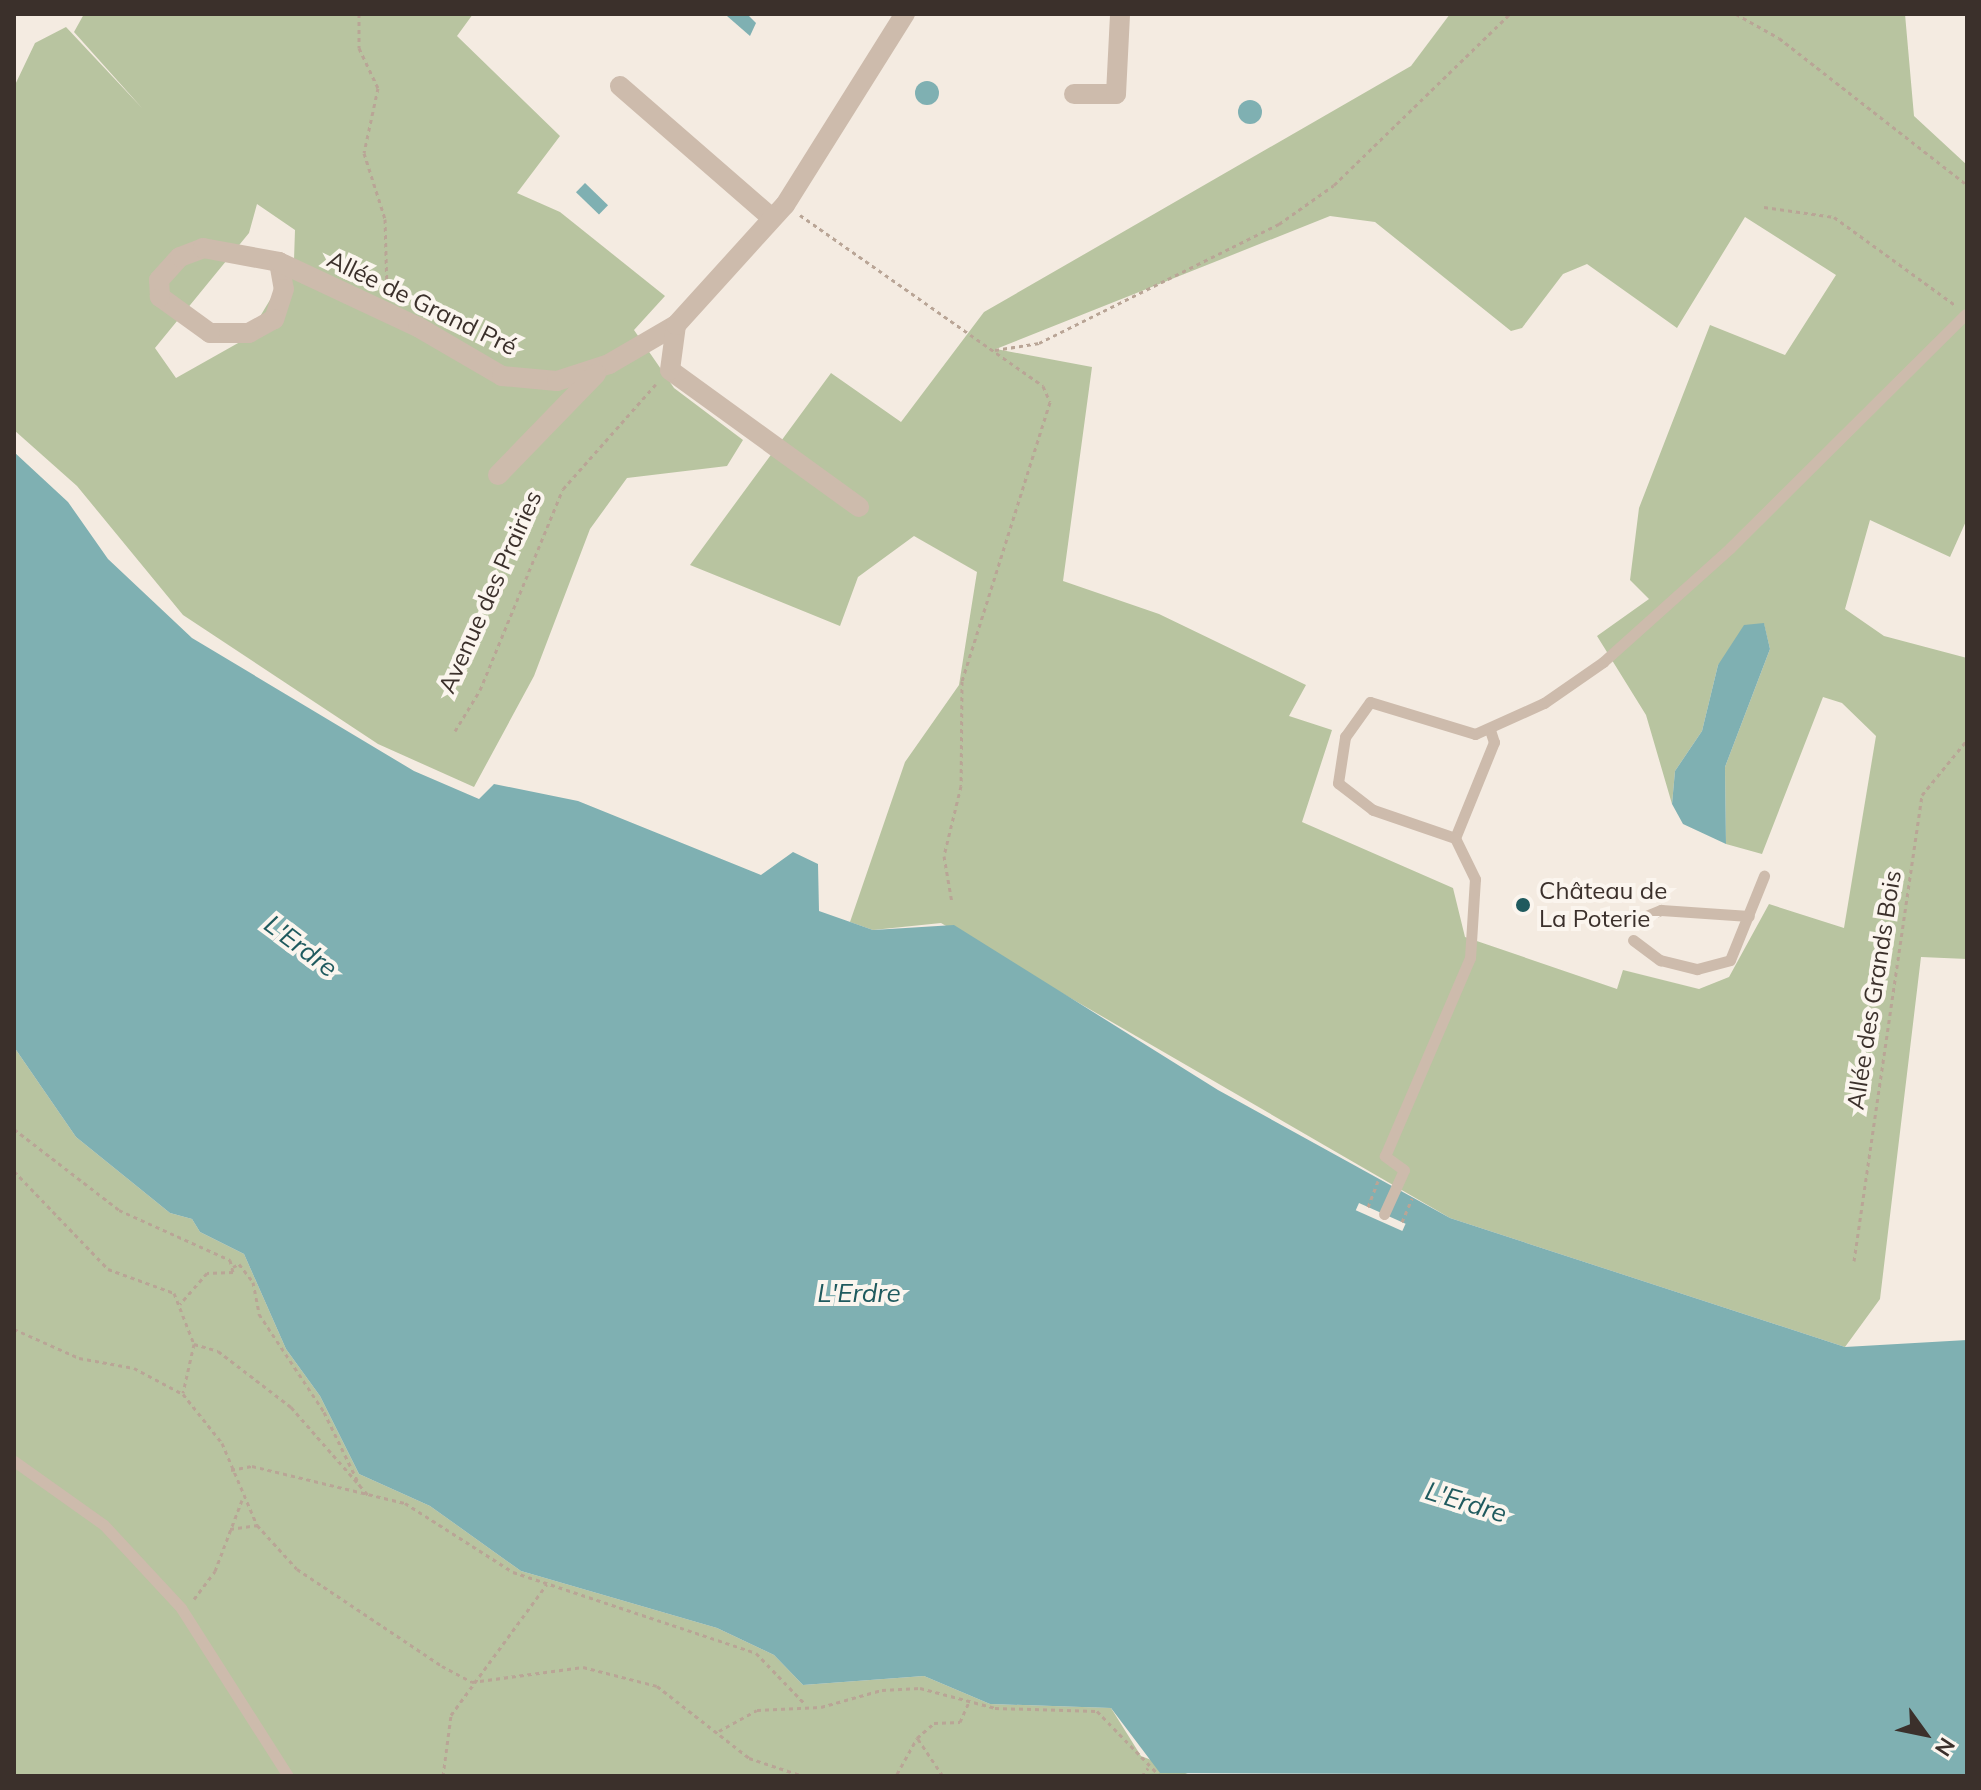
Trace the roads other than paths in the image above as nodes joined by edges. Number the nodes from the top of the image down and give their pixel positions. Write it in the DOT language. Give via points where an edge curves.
graph roads {
  1 [pos="905,14"];
  2 [pos="1120,14"];
  3 [pos="620,86"];
  4 [pos="1074,94"];
  5 [pos="778,211"];
  6 [pos="279,262"];
  7 [pos="1966,314"];
  8 [pos="676,325"];
  9 [pos="609,364"];
  10 [pos="498,475"];
  11 [pos="859,507"];
  12 [pos="1490,730"];
  13 [pos="1455,838"];
  14 [pos="1764,876"];
  15 [pos="1749,916"];
  16 [pos="1636,920"];
  17 [pos="1633,940"];
  18 [pos="1384,1214"];
  19 [pos="14,1461"];
  20 [pos="288,1776"];
  1 -- 5 [label="street"];
  2 -- 4 [label="street" via="1116,94"];
  3 -- 5 [label="street"];
  5 -- 8 [label="street"];
  6 -- 6 [label="street, Allée de Grand Pré" via="203,248 180,257 159,280 160,297 210,333 249,333 274,319 284,289"];
  6 -- 9 [label="street, Allée de Grand Pré" via="418,327 502,376 557,381"];
  7 -- 12 [label="lane" via="1634,636 1544,703"];
  8 -- 9 [label="street, Allée de Grand Pré"];
  8 -- 11 [label="street" via="670,370"];
  9 -- 10 [label="street" via="523,442"];
  12 -- 13 [label="lane" via="1494,742"];
  12 -- 13 [label="lane" via="1461,734 1370,702 1345,737 1338,783 1373,810"];
  13 -- 18 [label="lane" via="1475,879 1470,958 1385,1156 1404,1170"];
  14 -- 15 [label="lane"];
  15 -- 16 [label="lane" via="1661,910"];
  15 -- 17 [label="lane" via="1730,960 1697,969 1660,960"];
  19 -- 20 [label="lane" via="104,1525 181,1608"];
}
